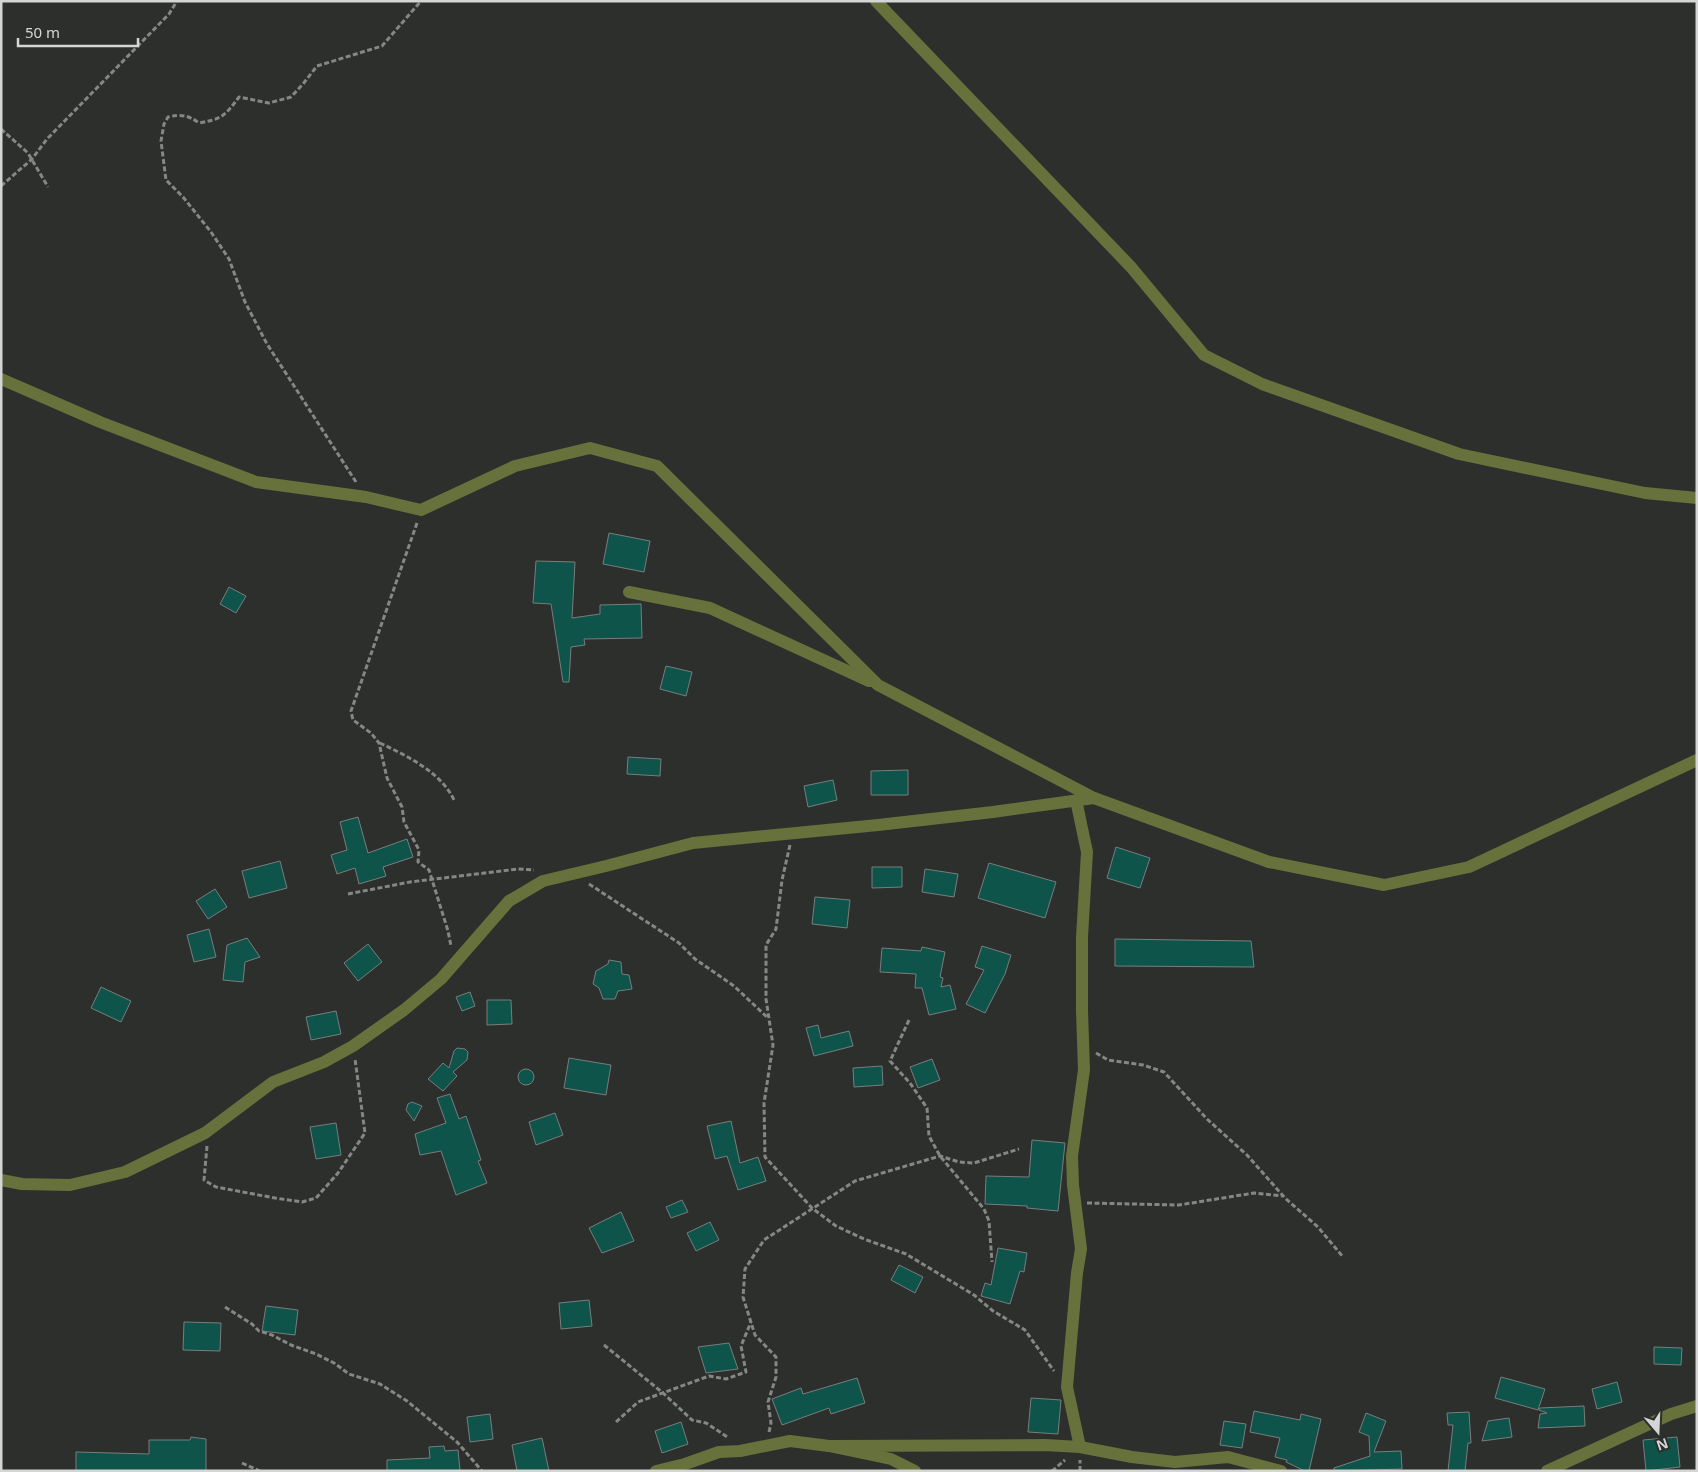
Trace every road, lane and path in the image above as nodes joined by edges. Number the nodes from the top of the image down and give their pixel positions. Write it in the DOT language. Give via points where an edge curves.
graph roads {
  1 [pos="177,1"];
  2 [pos="421,1"];
  3 [pos="876,1"];
  4 [pos="1,128"];
  5 [pos="32,159"];
  6 [pos="1,186"];
  7 [pos="48,187"];
  8 [pos="1,379"];
  9 [pos="366,497"];
  10 [pos="1697,498"];
  11 [pos="421,510"];
  12 [pos="629,592"];
  13 [pos="878,685"];
  14 [pos="379,743"];
  15 [pos="1697,760"];
  16 [pos="1094,798"];
  17 [pos="454,800"];
  18 [pos="1076,800"];
  19 [pos="791,833"];
  20 [pos="536,870"];
  21 [pos="580,872"];
  22 [pos="432,879"];
  23 [pos="348,894"];
  24 [pos="454,964"];
  25 [pos="768,1019"];
  26 [pos="909,1020"];
  27 [pos="353,1046"];
  28 [pos="1084,1048"];
  29 [pos="209,1130"];
  30 [pos="1019,1149"];
  31 [pos="940,1156"];
  32 [pos="1,1180"];
  33 [pos="1283,1196"];
  34 [pos="1075,1203"];
  35 [pos="812,1208"];
  36 [pos="1343,1257"];
  37 [pos="992,1262"];
  38 [pos="225,1308"];
  39 [pos="751,1322"];
  40 [pos="604,1345"];
  41 [pos="1067,1387"];
  42 [pos="664,1393"];
  43 [pos="1697,1406"];
  44 [pos="616,1422"];
  45 [pos="829,1446"];
  46 [pos="1080,1446"];
  47 [pos="765,1447"];
  48 [pos="749,1450"];
  49 [pos="242,1463"];
  50 [pos="260,1471"];
  51 [pos="482,1471"];
  52 [pos="656,1471"];
  53 [pos="916,1471"];
  54 [pos="1281,1471"];
  55 [pos="1547,1471"];
  1 -- 5 [label="path" via="169,14 47,139"];
  2 -- 9 [label="path" via="382,46 317,66 291,97 269,102 238,97 228,113 207,122 199,123 188,116 168,117 161,141 166,180 211,232 229,260 245,302 267,344"];
  3 -- 10 [label="street" via="1131,267 1204,355 1262,384 1459,454 1645,494"];
  4 -- 5 [label="path"];
  5 -- 6 [label="path"];
  5 -- 7 [label="path"];
  8 -- 9 [label="street" via="100,422 256,482"];
  9 -- 11 [label="street"];
  11 -- 13 [label="street" via="516,466 590,448 657,466"];
  11 -- 14 [label="path" via="351,711 353,720"];
  12 -- 13 [label="street" via="710,608"];
  13 -- 16 [label="street"];
  14 -- 17 [label="path" via="426,768 449,790"];
  14 -- 22 [label="path" via="387,778 419,850 418,862 429,870"];
  15 -- 16 [label="street" via="1469,867 1384,885 1270,862"];
  16 -- 18 [label="street"];
  18 -- 19 [label="street"];
  18 -- 28 [label="street" via="1087,852 1082,937"];
  19 -- 21 [label="street" via="693,843"];
  19 -- 25 [label="path" via="776,928 766,945"];
  20 -- 22 [label="path" via="518,868"];
  21 -- 24 [label="street" via="543,881 509,901"];
  21 -- 25 [label="path" via="590,884 679,943 695,959 734,986"];
  22 -- 23 [label="path"];
  22 -- 24 [label="path"];
  24 -- 27 [label="street" via="404,1010"];
  25 -- 35 [label="path" via="772,1045 764,1103 765,1157"];
  26 -- 31 [label="path" via="890,1061 927,1108 929,1136"];
  27 -- 29 [label="street" via="324,1062 273,1082"];
  27 -- 29 [label="path" via="365,1132 316,1198 302,1202 275,1198 216,1187 204,1180"];
  28 -- 33 [label="path" via="1108,1060 1164,1072"];
  28 -- 34 [label="street" via="1072,1156"];
  29 -- 32 [label="street" via="125,1172 88,1181 60,1185"];
  30 -- 31 [label="path" via="974,1163"];
  31 -- 35 [label="path" via="855,1181"];
  31 -- 37 [label="path" via="984,1209 989,1221"];
  33 -- 34 [label="path" via="1254,1193 1179,1205"];
  33 -- 36 [label="path" via="1318,1227"];
  34 -- 41 [label="street" via="1080,1249"];
  35 -- 39 [label="path" via="764,1240 745,1269 743,1298"];
  35 -- 41 [label="path" via="843,1229 906,1254 974,1294 993,1311 1025,1330"];
  38 -- 51 [label="path" via="259,1332 316,1354 348,1374 380,1384 407,1401 457,1442"];
  39 -- 42 [label="path" via="741,1346 746,1372 726,1379 709,1376"];
  39 -- 47 [label="path" via="755,1335 776,1357"];
  40 -- 42 [label="path"];
  41 -- 46 [label="street"];
  42 -- 44 [label="path" via="638,1402"];
  42 -- 48 [label="path" via="692,1420 706,1423"];
  43 -- 55 [label="street" via="1672,1414"];
  45 -- 46 [label="street"];
  45 -- 47 [label="street" via="790,1440"];
  45 -- 53 [label="street" via="891,1459"];
  46 -- 54 [label="street" via="1175,1462 1228,1457"];
  47 -- 48 [label="street"];
  48 -- 52 [label="street" via="719,1452"];
  49 -- 50 [label="path"];
}
